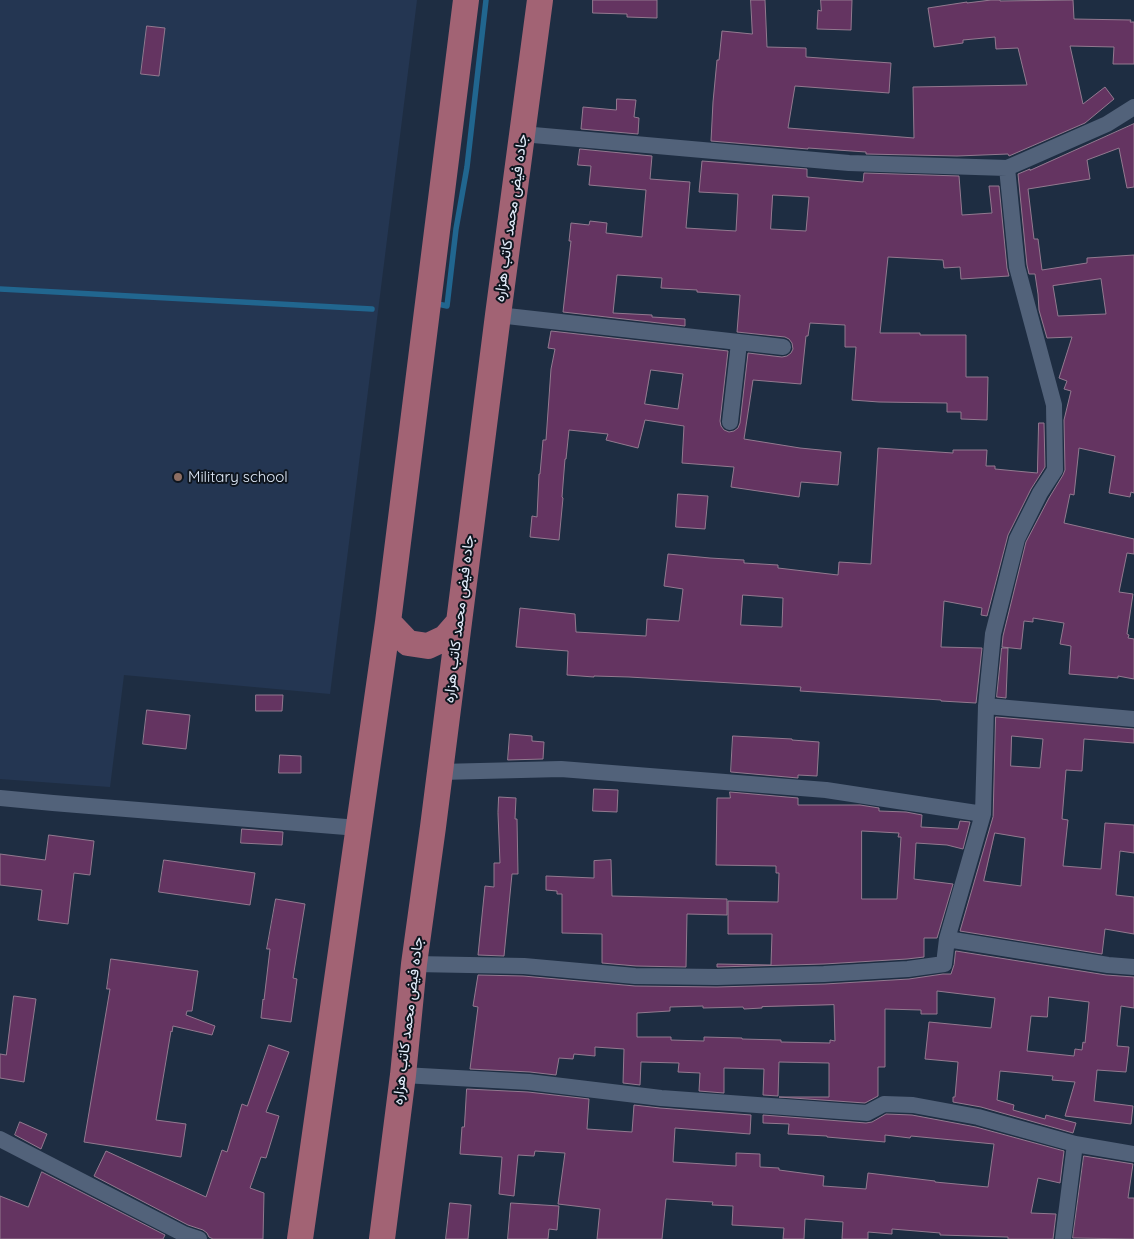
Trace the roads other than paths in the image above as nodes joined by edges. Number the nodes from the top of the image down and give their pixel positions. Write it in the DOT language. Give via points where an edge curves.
graph roads {
  1 [pos="466,0"];
  2 [pos="540,0"];
  3 [pos="1134,107"];
  4 [pos="522,134"];
  5 [pos="1007,168"];
  6 [pos="498,315"];
  7 [pos="739,343"];
  8 [pos="783,347"];
  9 [pos="730,422"];
  10 [pos="388,622"];
  11 [pos="459,622"];
  12 [pos="986,706"];
  13 [pos="1134,719"];
  14 [pos="440,772"];
  15 [pos="0,798"];
  16 [pos="983,814"];
  17 [pos="358,828"];
  18 [pos="947,939"];
  19 [pos="414,964"];
  20 [pos="1134,967"];
  21 [pos="403,1075"];
  22 [pos="0,1139"];
  23 [pos="1075,1144"];
  24 [pos="1134,1154"];
  25 [pos="199,1239"];
  26 [pos="300,1239"];
  27 [pos="382,1239"];
  28 [pos="1063,1239"];
  1 -- 10 [label="main road"];
  2 -- 4 [label="main road, جاده فیض محمد کاتب هزاره"];
  3 -- 5 [label="street" via="1107,124"];
  4 -- 5 [label="street" via="849,163"];
  4 -- 6 [label="main road, جاده فیض محمد کاتب هزاره"];
  5 -- 12 [label="street" via="1017,267 1054,405 1055,470 1017,539 993,634"];
  6 -- 7 [label="street"];
  6 -- 11 [label="main road, جاده فیض محمد کاتب هزاره"];
  7 -- 8 [label="street"];
  7 -- 9 [label="street"];
  10 -- 11 [label="main road" via="408,643 428,646 444,638"];
  10 -- 17 [label="main road"];
  11 -- 14 [label="main road, جاده فیض محمد کاتب هزاره"];
  12 -- 13 [label="street"];
  12 -- 16 [label="street"];
  14 -- 16 [label="street" via="562,769 826,790"];
  14 -- 19 [label="main road, جاده فیض محمد کاتب هزاره"];
  15 -- 17 [label="street"];
  16 -- 18 [label="street"];
  17 -- 26 [label="main road"];
  18 -- 19 [label="street" via="944,964 824,974 635,976 524,966"];
  18 -- 20 [label="street"];
  19 -- 21 [label="main road, جاده فیض محمد کاتب هزاره"];
  21 -- 23 [label="street" via="529,1082 660,1098 867,1113 884,1104 913,1105 978,1117"];
  21 -- 27 [label="main road, جاده فیض محمد کاتب هزاره"];
  22 -- 25 [label="street"];
  23 -- 24 [label="street"];
  23 -- 28 [label="street"];
}
